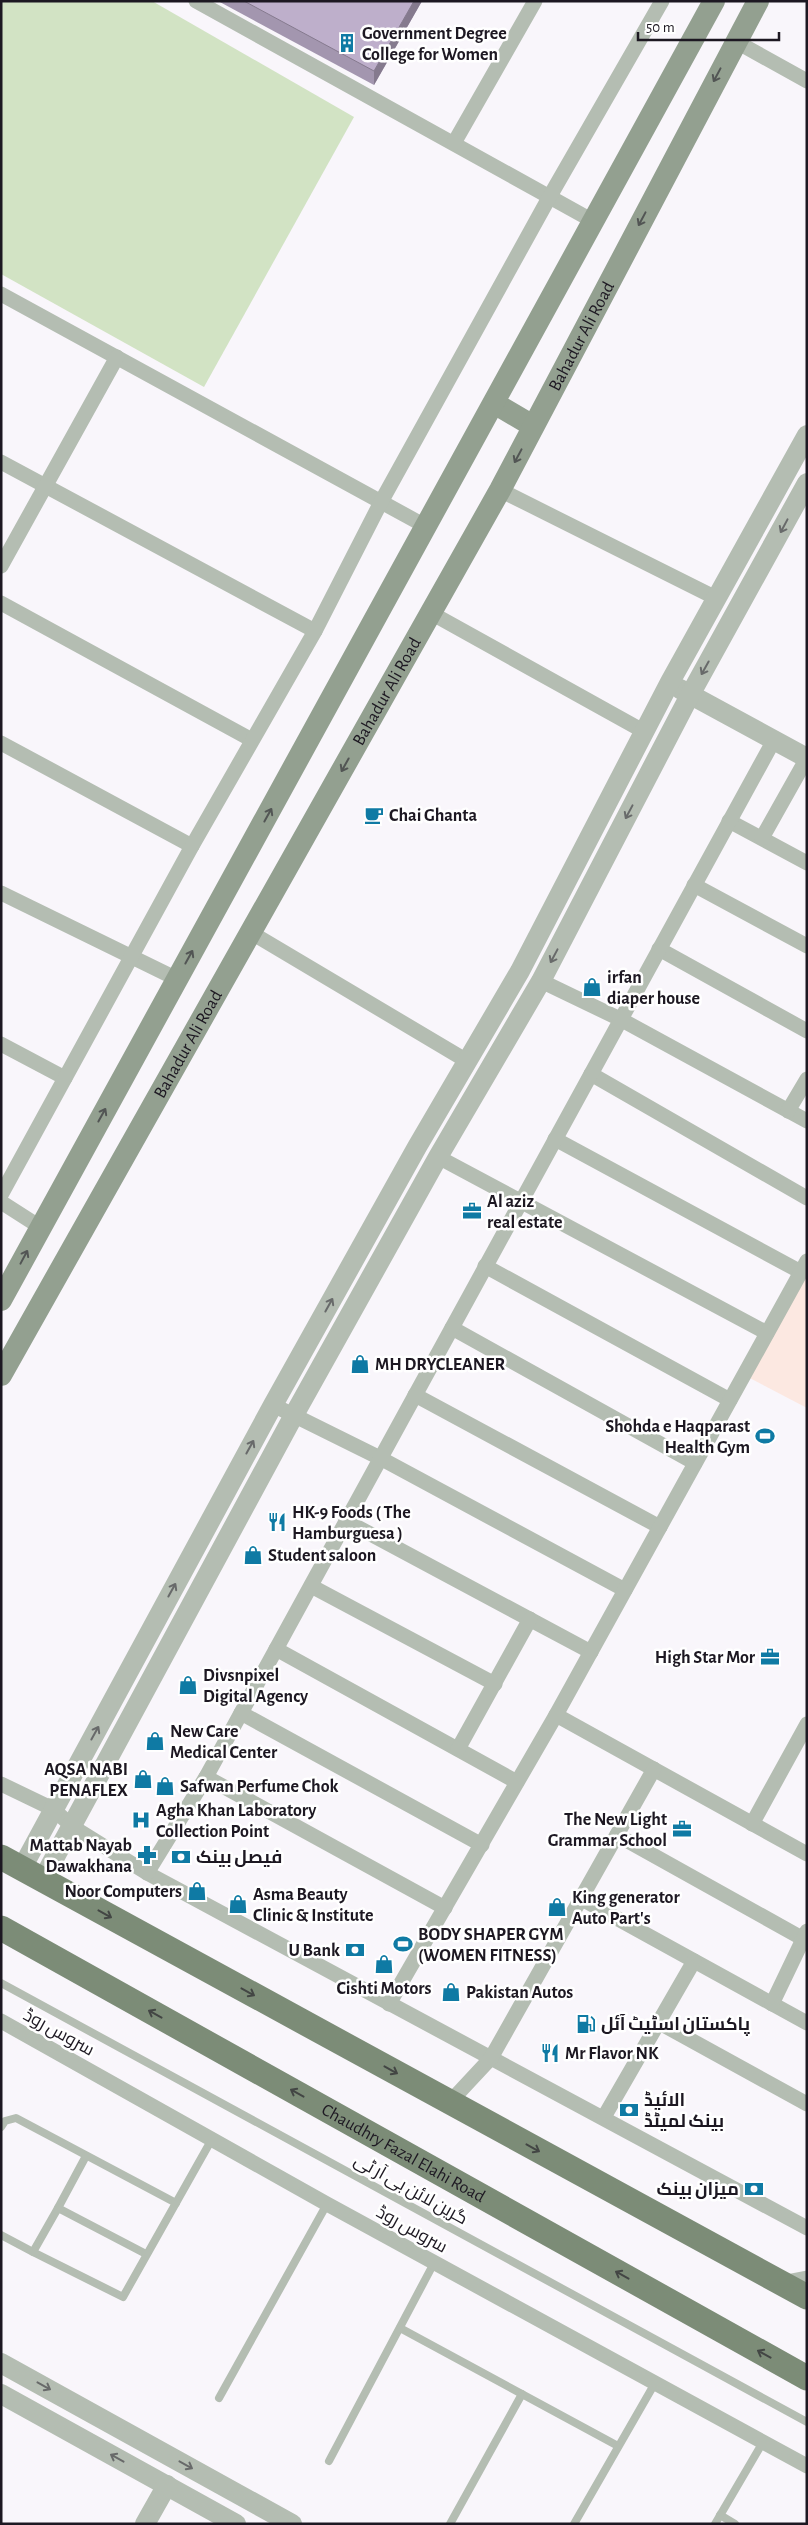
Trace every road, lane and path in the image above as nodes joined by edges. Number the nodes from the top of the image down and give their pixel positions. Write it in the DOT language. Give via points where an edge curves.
graph roads {
  1 [pos="196,1"];
  2 [pos="535,1"];
  3 [pos="662,1"];
  4 [pos="714,1"];
  5 [pos="758,1"];
  6 [pos="735,41"];
  7 [pos="807,81"];
  8 [pos="454,143"];
  9 [pos="550,196"];
  10 [pos="593,221"];
  11 [pos="1,294"];
  12 [pos="116,357"];
  13 [pos="494,403"];
  14 [pos="533,426"];
  15 [pos="807,435"];
  16 [pos="1,462"];
  17 [pos="807,483"];
  18 [pos="45,486"];
  19 [pos="500,490"];
  20 [pos="380,502"];
  21 [pos="427,527"];
  22 [pos="1,566"];
  23 [pos="718,599"];
  24 [pos="1,603"];
  25 [pos="431,612"];
  26 [pos="315,631"];
  27 [pos="670,682"];
  28 [pos="690,695"];
  29 [pos="645,732"];
  30 [pos="252,740"];
  31 [pos="774,740"];
  32 [pos="1,742"];
  33 [pos="807,758"];
  34 [pos="729,821"];
  35 [pos="762,838"];
  36 [pos="192,846"];
  37 [pos="807,863"];
  38 [pos="694,885"];
  39 [pos="1,893"];
  40 [pos="250,932"];
  41 [pos="807,946"];
  42 [pos="659,949"];
  43 [pos="132,957"];
  44 [pos="177,979"];
  45 [pos="541,982"];
  46 [pos="620,1019"];
  47 [pos="807,1031"];
  48 [pos="1,1044"];
  49 [pos="467,1061"];
  50 [pos="591,1074"];
  51 [pos="65,1078"];
  52 [pos="807,1079"];
  53 [pos="788,1111"];
  54 [pos="807,1121"];
  55 [pos="555,1139"];
  56 [pos="438,1158"];
  57 [pos="1,1194"];
  58 [pos="807,1198"];
  59 [pos="1,1202"];
  60 [pos="520,1203"];
  61 [pos="40,1228"];
  62 [pos="485,1266"];
  63 [pos="804,1267"];
  64 [pos="1,1300"];
  65 [pos="452,1328"];
  66 [pos="767,1333"];
  67 [pos="1,1375"];
  68 [pos="415,1395"];
  69 [pos="730,1400"];
  70 [pos="273,1405"];
  71 [pos="294,1415"];
  72 [pos="380,1458"];
  73 [pos="695,1463"];
  74 [pos="346,1521"];
  75 [pos="660,1527"];
  76 [pos="311,1586"];
  77 [pos="625,1590"];
  78 [pos="530,1620"];
  79 [pos="276,1649"];
  80 [pos="591,1652"];
  81 [pos="495,1684"];
  82 [pos="241,1713"];
  83 [pos="556,1715"];
  84 [pos="807,1724"];
  85 [pos="458,1750"];
  86 [pos="654,1769"];
  87 [pos="206,1777"];
  88 [pos="518,1782"];
  89 [pos="1,1784"];
  90 [pos="53,1809"];
  91 [pos="752,1824"];
  92 [pos="73,1827"];
  93 [pos="617,1835"];
  94 [pos="482,1845"];
  95 [pos="807,1854"];
  96 [pos="22,1868"];
  97 [pos="147,1873"];
  98 [pos="580,1898"];
  99 [pos="445,1908"];
  100 [pos="1,1928"];
  101 [pos="805,1937"];
  102 [pos="694,1961"];
  103 [pos="1,1983"];
  104 [pos="389,2004"];
  105 [pos="772,2004"];
  106 [pos="1,2021"];
  107 [pos="658,2022"];
  108 [pos="807,2024"];
  109 [pos="491,2058"];
  110 [pos="450,2102"];
  111 [pos="807,2104"];
  112 [pos="604,2117"];
  113 [pos="1,2126"];
  114 [pos="212,2138"];
  115 [pos="86,2156"];
  116 [pos="176,2203"];
  117 [pos="327,2204"];
  118 [pos="58,2208"];
  119 [pos="807,2228"];
  120 [pos="1,2235"];
  121 [pos="34,2252"];
  122 [pos="146,2254"];
  123 [pos="434,2262"];
  124 [pos="807,2278"];
  125 [pos="781,2283"];
  126 [pos="807,2297"];
  127 [pos="400,2328"];
  128 [pos="1,2362"];
  129 [pos="807,2378"];
  130 [pos="655,2383"];
  131 [pos="1,2394"];
  132 [pos="522,2394"];
  133 [pos="219,2398"];
  134 [pos="807,2422"];
  135 [pos="763,2442"];
  136 [pos="618,2446"];
  137 [pos="330,2461"];
  138 [pos="807,2466"];
  139 [pos="166,2485"];
  140 [pos="720,2515"];
  141 [pos="145,2524"];
  142 [pos="236,2524"];
  143 [pos="292,2524"];
  144 [pos="450,2524"];
  145 [pos="574,2524"];
  146 [pos="715,2524"];
  147 [pos="735,2524"];
  1 -- 8 [label="street"];
  2 -- 8 [label="street"];
  3 -- 9 [label="street"];
  4 -- 10 [label="main road"];
  5 -- 6 [label="main road, Bahadur Ali Road"];
  6 -- 7 [label="street"];
  6 -- 14 [label="main road, Bahadur Ali Road, one-way"];
  8 -- 9 [label="street"];
  9 -- 10 [label="street"];
  9 -- 20 [label="street"];
  10 -- 13 [label="main road"];
  11 -- 12 [label="street"];
  12 -- 18 [label="street"];
  12 -- 20 [label="street"];
  13 -- 14 [label="main road"];
  13 -- 21 [label="main road"];
  14 -- 19 [label="main road, Bahadur Ali Road, one-way"];
  15 -- 23 [label="street"];
  16 -- 18 [label="street"];
  17 -- 28 [label="street, one-way"];
  18 -- 22 [label="street"];
  18 -- 26 [label="street"];
  19 -- 23 [label="street"];
  19 -- 25 [label="main road, Bahadur Ali Road"];
  20 -- 21 [label="street"];
  20 -- 26 [label="street"];
  44 -- 21 [label="main road, one-way"];
  23 -- 27 [label="street"];
  24 -- 30 [label="street"];
  25 -- 29 [label="street"];
  25 -- 40 [label="main road, Bahadur Ali Road, one-way"];
  26 -- 30 [label="street"];
  27 -- 28 [label="street"];
  27 -- 29 [label="street"];
  28 -- 31 [label="street"];
  28 -- 45 [label="street, one-way"];
  29 -- 49 [label="street" via="520,971"];
  30 -- 36 [label="street"];
  31 -- 33 [label="street"];
  31 -- 34 [label="street"];
  32 -- 36 [label="street"];
  33 -- 35 [label="street"];
  34 -- 35 [label="street"];
  34 -- 38 [label="street"];
  35 -- 37 [label="street"];
  36 -- 43 [label="street"];
  38 -- 41 [label="street"];
  38 -- 42 [label="street"];
  39 -- 43 [label="street"];
  40 -- 49 [label="street"];
  40 -- 67 [label="main road, Bahadur Ali Road"];
  42 -- 46 [label="street"];
  42 -- 47 [label="street"];
  43 -- 44 [label="street"];
  43 -- 51 [label="street"];
  61 -- 44 [label="main road, one-way"];
  45 -- 46 [label="street"];
  45 -- 56 [label="street"];
  46 -- 50 [label="street"];
  46 -- 53 [label="street"];
  48 -- 51 [label="street"];
  70 -- 49 [label="street, one-way"];
  50 -- 55 [label="street"];
  50 -- 58 [label="street"];
  51 -- 57 [label="street"];
  52 -- 53 [label="street"];
  53 -- 54 [label="street"];
  55 -- 60 [label="street"];
  55 -- 63 [label="street"];
  56 -- 60 [label="street"];
  56 -- 71 [label="street"];
  59 -- 61 [label="street"];
  60 -- 62 [label="street"];
  60 -- 66 [label="street"];
  64 -- 61 [label="main road, one-way"];
  62 -- 65 [label="street"];
  62 -- 69 [label="street"];
  63 -- 66 [label="street"];
  65 -- 68 [label="street"];
  65 -- 73 [label="street"];
  66 -- 69 [label="street"];
  68 -- 72 [label="street"];
  68 -- 75 [label="street"];
  69 -- 73 [label="street"];
  70 -- 71 [label="street"];
  90 -- 70 [label="street, one-way"];
  71 -- 72 [label="street"];
  71 -- 92 [label="street"];
  72 -- 74 [label="street"];
  72 -- 77 [label="street"];
  73 -- 75 [label="street"];
  74 -- 76 [label="street"];
  74 -- 78 [label="street"];
  75 -- 77 [label="street"];
  76 -- 79 [label="street"];
  76 -- 81 [label="street"];
  77 -- 80 [label="street"];
  78 -- 80 [label="street"];
  78 -- 81 [label="street"];
  79 -- 82 [label="street"];
  79 -- 85 [label="street"];
  80 -- 83 [label="street"];
  81 -- 85 [label="street"];
  82 -- 87 [label="street"];
  82 -- 94 [label="street"];
  83 -- 86 [label="street"];
  83 -- 88 [label="street"];
  84 -- 91 [label="street"];
  85 -- 88 [label="street"];
  86 -- 91 [label="street"];
  86 -- 93 [label="street"];
  87 -- 97 [label="street"];
  87 -- 99 [label="street"];
  88 -- 94 [label="street"];
  89 -- 90 [label="street"];
  90 -- 92 [label="street"];
  90 -- 96 [label="street"];
  91 -- 95 [label="street"];
  92 -- 96 [label="street"];
  92 -- 97 [label="street"];
  93 -- 98 [label="street"];
  93 -- 101 [label="street"];
  94 -- 99 [label="street"];
  96 -- 110 [label="main road, one-way"];
  97 -- 104 [label="street"];
  98 -- 102 [label="street"];
  98 -- 109 [label="street"];
  99 -- 104 [label="street"];
  129 -- 100 [label="main road, Chaudhry Fazal Elahi Road, one-way"];
  101 -- 105 [label="street"];
  102 -- 105 [label="street"];
  102 -- 107 [label="street"];
  103 -- 134 [label="lane, گرین لائن بی آر ٹی"];
  104 -- 109 [label="street"];
  105 -- 108 [label="street"];
  106 -- 114 [label="street, سروس روڈ"];
  107 -- 111 [label="street"];
  107 -- 112 [label="street"];
  109 -- 110 [label="street"];
  109 -- 112 [label="street"];
  110 -- 125 [label="main road, one-way"];
  112 -- 119 [label="street"];
  113 -- 115 [label="lane" via="5,2120 16,2118"];
  114 -- 116 [label="lane"];
  114 -- 117 [label="street, سروس روڈ"];
  115 -- 116 [label="lane"];
  115 -- 118 [label="lane"];
  116 -- 122 [label="lane"];
  117 -- 123 [label="street, سروس روڈ"];
  117 -- 133 [label="lane"];
  118 -- 121 [label="lane"];
  118 -- 122 [label="lane"];
  120 -- 121 [label="lane"];
  121 -- 122 [label="lane" via="123,2297"];
  123 -- 127 [label="lane"];
  123 -- 130 [label="street, سروس روڈ"];
  124 -- 125 [label="street"];
  125 -- 126 [label="main road"];
  127 -- 132 [label="lane"];
  127 -- 137 [label="lane"];
  128 -- 143 [label="street, one-way"];
  130 -- 135 [label="street, سروس روڈ"];
  130 -- 136 [label="lane"];
  139 -- 131 [label="street, one-way"];
  132 -- 136 [label="lane"];
  132 -- 144 [label="lane"];
  135 -- 138 [label="street, سروس روڈ"];
  135 -- 140 [label="lane"];
  136 -- 145 [label="lane"];
  139 -- 141 [label="street"];
  139 -- 142 [label="street"];
  140 -- 146 [label="lane"];
  140 -- 147 [label="lane"];
}
